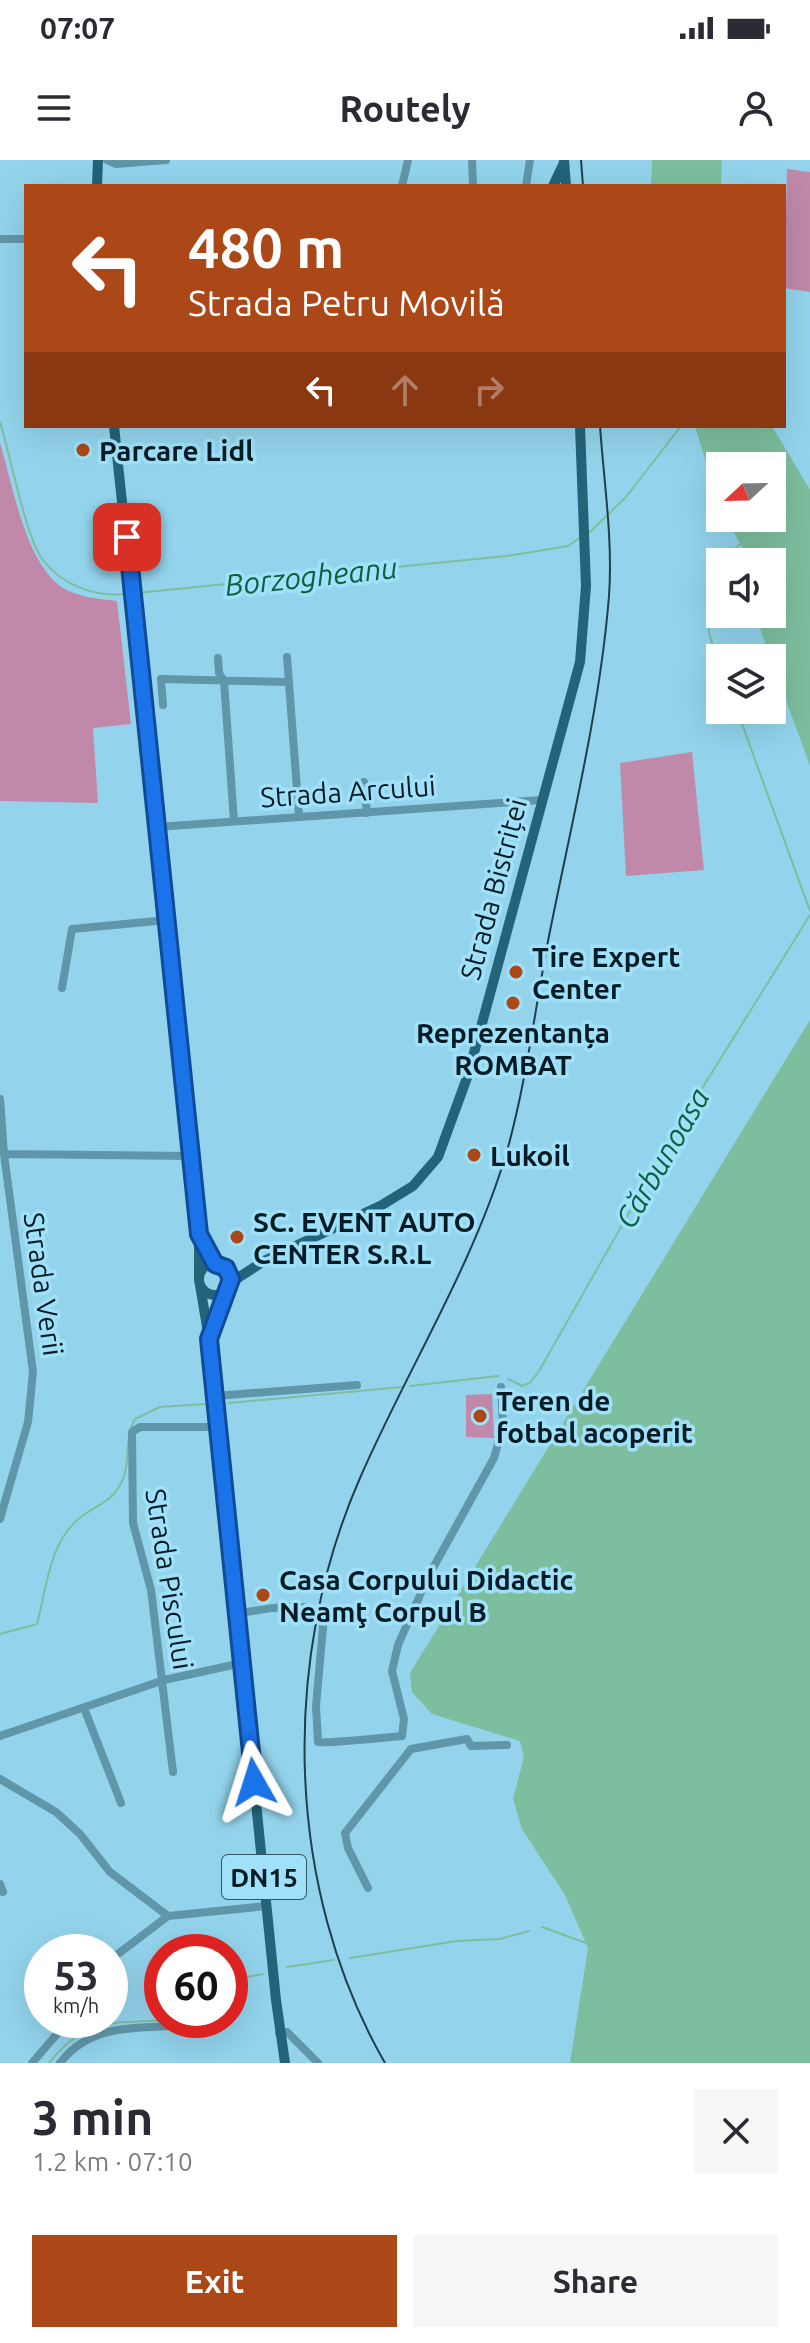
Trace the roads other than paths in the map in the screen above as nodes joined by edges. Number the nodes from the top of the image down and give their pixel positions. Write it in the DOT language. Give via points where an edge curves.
graph roads {
  1 [pos="98,160"];
  2 [pos="106,160"];
  3 [pos="166,160"];
  4 [pos="408,160"];
  5 [pos="472,160"];
  6 [pos="530,160"];
  7 [pos="145,162"];
  8 [pos="564,162"];
  9 [pos="97,184"];
  10 [pos="104,184"];
  11 [pos="402,184"];
  12 [pos="473,184"];
  13 [pos="526,184"];
  14 [pos="554,184"];
  15 [pos="566,184"];
  16 [pos="0,239"];
  17 [pos="24,239"];
  18 [pos="114,428"];
  19 [pos="580,428"];
  20 [pos="287,657"];
  21 [pos="218,658"];
  22 [pos="224,681"];
  23 [pos="287,682"];
  24 [pos="163,705"];
  25 [pos="364,782"];
  26 [pos="541,800"];
  27 [pos="367,813"];
  28 [pos="299,816"];
  29 [pos="234,821"];
  30 [pos="157,827"];
  31 [pos="167,920"];
  32 [pos="62,988"];
  33 [pos="0,1099"];
  34 [pos="4,1154"];
  35 [pos="191,1156"];
  36 [pos="199,1234"];
  37 [pos="264,1261"];
  38 [pos="220,1266"];
  39 [pos="200,1281"];
  40 [pos="227,1288"];
  41 [pos="209,1339"];
  42 [pos="357,1385"];
  43 [pos="501,1387"];
  44 [pos="215,1396"];
  45 [pos="218,1427"];
  46 [pos="0,1519"];
  47 [pos="237,1613"];
  48 [pos="242,1663"];
  49 [pos="164,1680"];
  50 [pos="84,1708"];
  51 [pos="0,1736"];
  52 [pos="402,1736"];
  53 [pos="507,1745"];
  54 [pos="411,1749"];
  55 [pos="173,1772"];
  56 [pos="0,1779"];
  57 [pos="121,1803"];
  58 [pos="368,1888"];
  59 [pos="267,1906"];
  60 [pos="168,1916"];
  61 [pos="128,1946"];
  62 [pos="144,2027"];
  63 [pos="279,2033"];
  64 [pos="56,2038"];
  65 [pos="69,2038"];
  66 [pos="74,2044"];
  67 [pos="32,2063"];
  68 [pos="60,2063"];
  69 [pos="285,2063"];
  70 [pos="318,2063"];
  1 -- 9 [label="main road"];
  2 -- 7 [label="street"];
  2 -- 10 [label="main road"];
  3 -- 7 [label="street"];
  4 -- 11 [label="street"];
  5 -- 12 [label="street"];
  6 -- 13 [label="street"];
  8 -- 14 [label="main road"];
  8 -- 15 [label="main road"];
  16 -- 17 [label="street"];
  18 -- 30 [label="main road, DN15"];
  19 -- 26 [label="main road, Strada Bistriței" via="585,607 580,662"];
  20 -- 23 [label="street"];
  21 -- 22 [label="street"];
  22 -- 23 [label="street"];
  22 -- 24 [label="street" via="161,679"];
  22 -- 29 [label="street"];
  23 -- 28 [label="street"];
  25 -- 27 [label="street"];
  26 -- 27 [label="street, Strada Arcului"];
  26 -- 37 [label="main road, Strada Bistriței" via="468,1075 438,1157 400,1195"];
  27 -- 28 [label="street, Strada Arcului"];
  28 -- 29 [label="street, Strada Arcului"];
  29 -- 30 [label="street, Strada Arcului"];
  30 -- 31 [label="main road, DN15"];
  31 -- 32 [label="street" via="72,929"];
  31 -- 35 [label="main road, DN15"];
  33 -- 34 [label="street, Strada Verii"];
  34 -- 35 [label="street"];
  34 -- 46 [label="street, Strada Verii" via="33,1389"];
  35 -- 36 [label="main road, DN15"];
  36 -- 38 [label="main road, DN15"];
  36 -- 39 [label="main road, DN15"];
  37 -- 38 [label="main road, Strada Bistriței"];
  37 -- 40 [label="main road, Strada Bistriței"];
  38 -- 39 [label="main road" via="206,1266"];
  38 -- 40 [label="main road, DN15"];
  39 -- 40 [label="main road" via="210,1294"];
  39 -- 41 [label="main road, DN15"];
  40 -- 41 [label="main road, DN15"];
  41 -- 44 [label="main road, DN15"];
  42 -- 44 [label="street"];
  43 -- 52 [label="street" via="503,1425 494,1458 428,1577 398,1645 392,1671 404,1719"];
  44 -- 45 [label="main road, DN15"];
  45 -- 47 [label="main road, DN15"];
  45 -- 49 [label="street, Strada Piscului" via="140,1427 132,1432 133,1523 151,1590"];
  47 -- 48 [label="main road, DN15"];
  47 -- 52 [label="street" via="302,1608 324,1616 318,1742"];
  48 -- 49 [label="street"];
  48 -- 59 [label="main road, DN15"];
  49 -- 50 [label="street"];
  49 -- 55 [label="street, Strada Piscului"];
  50 -- 51 [label="street"];
  50 -- 57 [label="street"];
  52 -- 54 [label="street"];
  53 -- 54 [label="street" via="471,1746 467,1739"];
  54 -- 58 [label="street" via="345,1833"];
  56 -- 60 [label="street" via="56,1812 110,1872"];
  59 -- 60 [label="street"];
  59 -- 63 [label="main road, DN15"];
  60 -- 61 [label="street"];
  62 -- 66 [label="street" via="111,2030"];
  63 -- 69 [label="main road, DN15"];
  63 -- 70 [label="street" via="287,2032"];
  64 -- 67 [label="street"];
  65 -- 66 [label="street"];
  66 -- 68 [label="street"];
}
